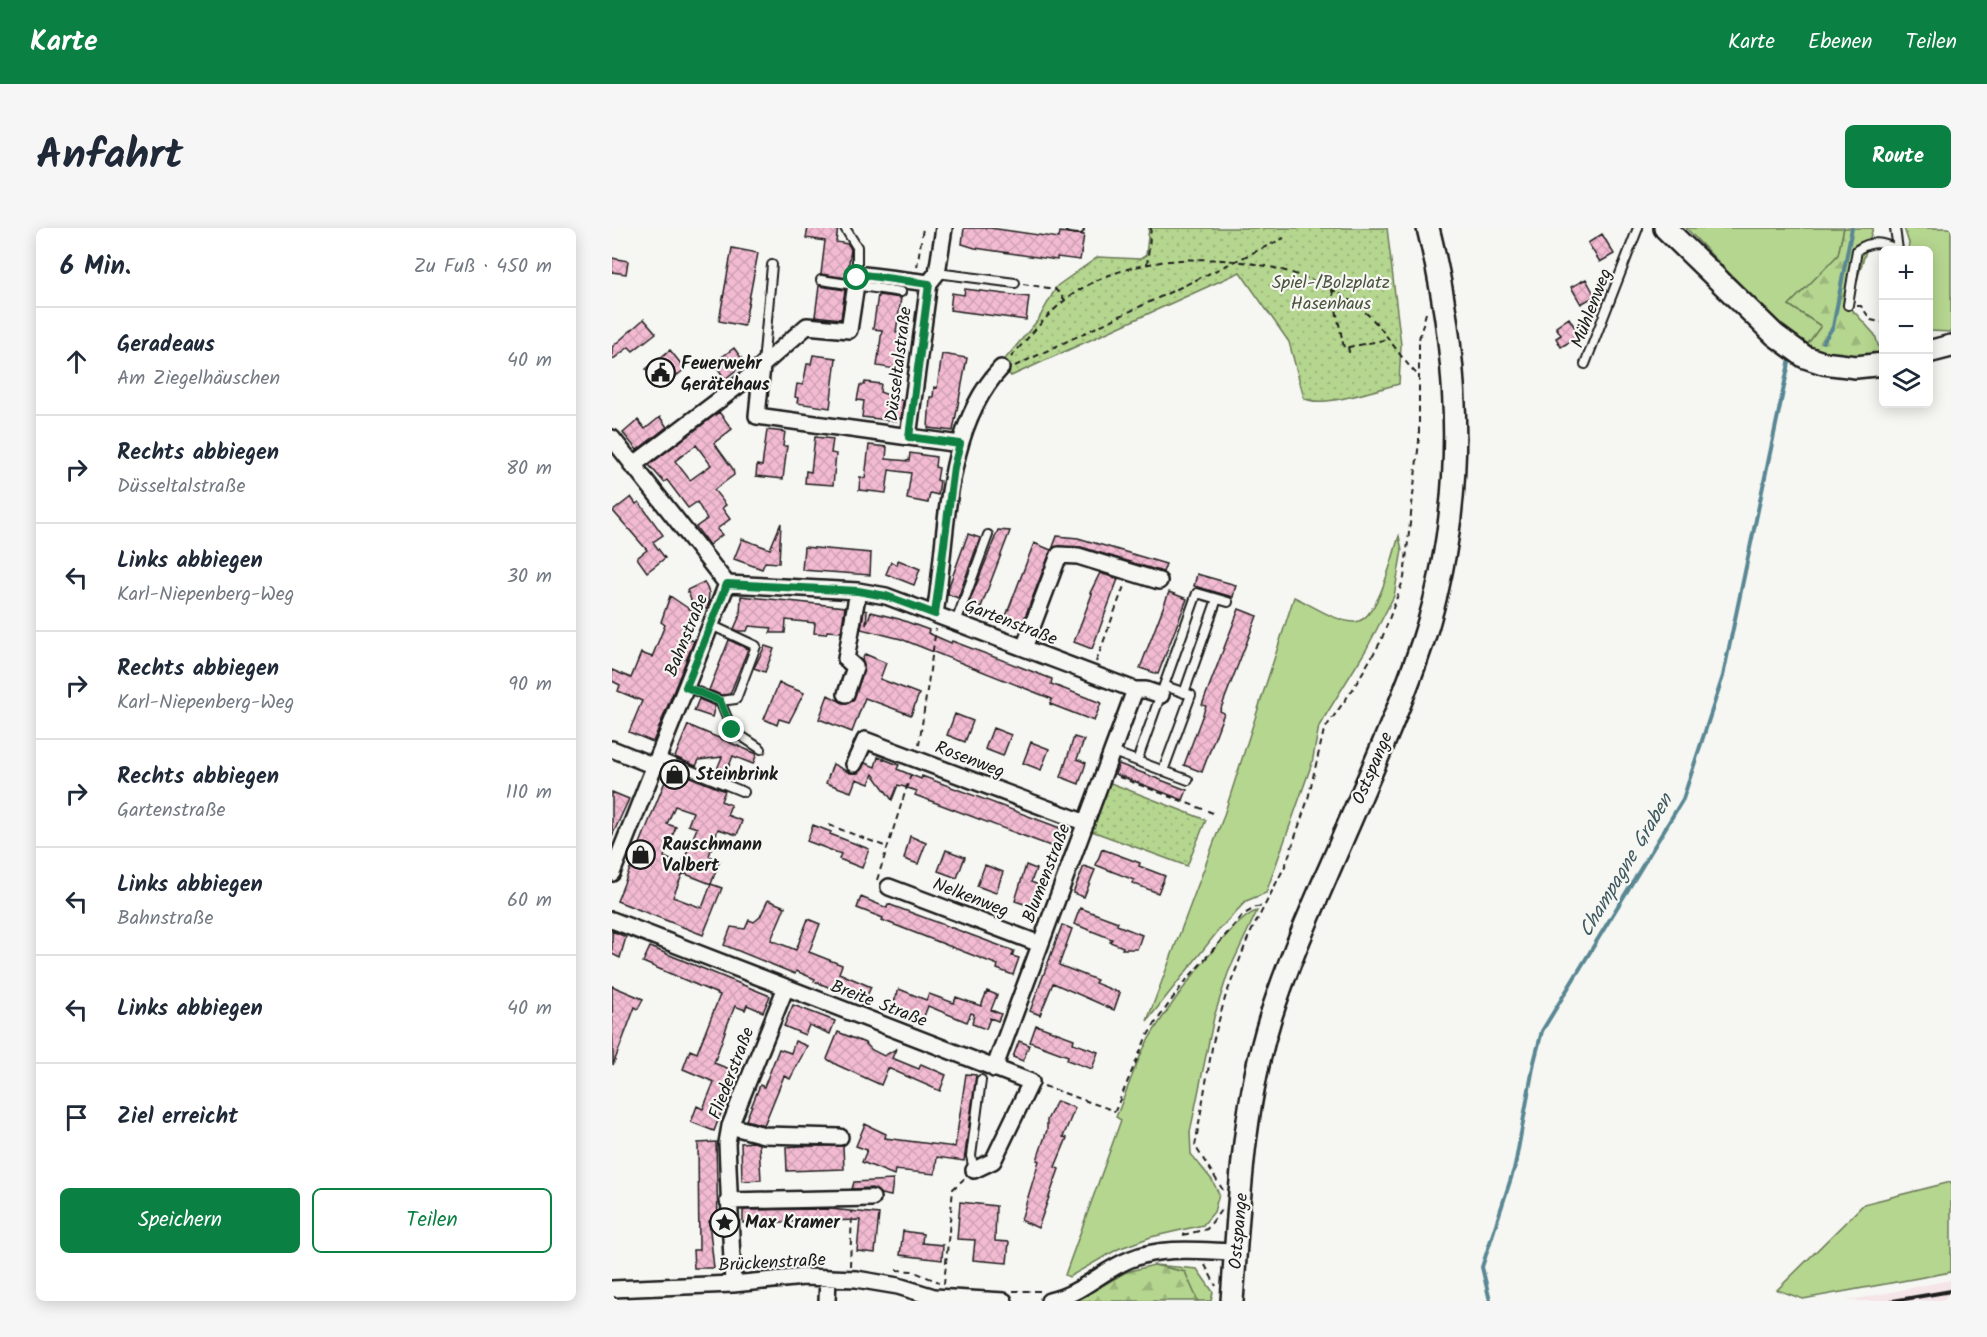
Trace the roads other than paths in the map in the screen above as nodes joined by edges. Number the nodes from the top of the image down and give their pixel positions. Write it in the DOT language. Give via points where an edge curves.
graph roads {
  1 [pos="845,228"];
  2 [pos="944,228"];
  3 [pos="1428,228"];
  4 [pos="1638,228"];
  5 [pos="1665,228"];
  6 [pos="1895,228"];
  7 [pos="772,265"];
  8 [pos="927,279"];
  9 [pos="821,280"];
  10 [pos="856,282"];
  11 [pos="1015,283"];
  12 [pos="901,292"];
  13 [pos="1848,305"];
  14 [pos="1951,346"];
  15 [pos="1933,350"];
  16 [pos="1585,364"];
  17 [pos="1879,365"];
  18 [pos="762,366"];
  19 [pos="1003,366"];
  20 [pos="909,437"];
  21 [pos="612,438"];
  22 [pos="960,444"];
  23 [pos="632,466"];
  24 [pos="988,535"];
  25 [pos="1160,581"];
  26 [pos="727,584"];
  27 [pos="858,591"];
  28 [pos="1217,599"];
  29 [pos="1228,602"];
  30 [pos="935,614"];
  31 [pos="956,622"];
  32 [pos="711,625"];
  33 [pos="1024,648"];
  34 [pos="686,687"];
  35 [pos="1135,690"];
  36 [pos="1163,690"];
  37 [pos="846,694"];
  38 [pos="1187,694"];
  39 [pos="720,701"];
  40 [pos="612,749"];
  41 [pos="761,750"];
  42 [pos="1113,752"];
  43 [pos="656,761"];
  44 [pos="1137,761"];
  45 [pos="854,764"];
  46 [pos="1163,771"];
  47 [pos="1188,780"];
  48 [pos="744,792"];
  49 [pos="1086,823"];
  50 [pos="612,873"];
  51 [pos="889,887"];
  52 [pos="612,920"];
  53 [pos="1040,944"];
  54 [pos="786,987"];
  55 [pos="994,1069"];
  56 [pos="981,1080"];
  57 [pos="730,1126"];
  58 [pos="840,1137"];
  59 [pos="974,1170"];
  60 [pos="872,1198"];
  61 [pos="728,1201"];
  62 [pos="1236,1252"];
  63 [pos="828,1278"];
  64 [pos="733,1284"];
  65 [pos="612,1289"];
  66 [pos="1005,1296"];
  67 [pos="1050,1296"];
  68 [pos="827,1299"];
  69 [pos="1232,1301"];
  1 -- 10 [label="lane" via="857,247"];
  2 -- 8 [label="street, Düsseltalstraße"];
  3 -- 62 [label="main road, Ostspange" via="1448,323 1455,387 1455,466 1447,544 1435,600 1414,665 1271,1016 1251,1099"];
  4 -- 16 [label="lane, Mühlenweg"];
  5 -- 17 [label="main road" via="1797,352 1842,366"];
  6 -- 13 [label="lane" via="1898,250 1869,242 1857,250"];
  7 -- 18 [label="lane"];
  8 -- 10 [label="street" via="864,275"];
  8 -- 11 [label="lane"];
  8 -- 20 [label="street, Düsseltalstraße"];
  9 -- 10 [label="lane"];
  10 -- 12 [label="lane"];
  10 -- 18 [label="street" via="849,330 807,326"];
  14 -- 15 [label="main road"];
  18 -- 20 [label="street" via="757,416"];
  18 -- 23 [label="street"];
  19 -- 22 [label="street" via="980,394"];
  20 -- 22 [label="street"];
  21 -- 23 [label="street, Bahnstraße"];
  22 -- 30 [label="street"];
  23 -- 26 [label="street, Bahnstraße"];
  24 -- 31 [label="lane"];
  25 -- 33 [label="street" via="1078,556 1059,555"];
  26 -- 27 [label="street, Gartenstraße"];
  26 -- 32 [label="street, Bahnstraße"];
  27 -- 30 [label="street, Gartenstraße" via="886,596"];
  27 -- 37 [label="street" via="846,659 855,667"];
  28 -- 29 [label="lane"];
  28 -- 36 [label="lane" via="1197,593"];
  28 -- 38 [label="lane"];
  30 -- 31 [label="street, Gartenstraße"];
  31 -- 33 [label="street, Gartenstraße"];
  32 -- 34 [label="street, Bahnstraße"];
  32 -- 39 [label="lane" via="756,646 736,699"];
  33 -- 35 [label="street, Gartenstraße"];
  34 -- 39 [label="lane"];
  34 -- 43 [label="street, Bahnstraße"];
  35 -- 36 [label="street, Gartenstraße"];
  35 -- 42 [label="street, Blumenstraße"];
  36 -- 38 [label="lane, Gartenstraße"];
  36 -- 44 [label="lane"];
  38 -- 46 [label="lane"];
  39 -- 41 [label="lane" via="732,730"];
  40 -- 43 [label="street"];
  42 -- 44 [label="lane"];
  42 -- 49 [label="street, Blumenstraße"];
  43 -- 48 [label="lane"];
  43 -- 50 [label="street, Bahnstraße"];
  44 -- 46 [label="lane"];
  45 -- 49 [label="street, Rosenweg" via="865,740"];
  46 -- 47 [label="lane"];
  49 -- 53 [label="street, Blumenstraße"];
  51 -- 53 [label="street, Nelkenweg"];
  52 -- 54 [label="street, Breite Straße"];
  53 -- 55 [label="street, Blumenstraße"];
  54 -- 55 [label="street, Breite Straße"];
  54 -- 57 [label="street, Fliederstraße"];
  55 -- 59 [label="street, Breite Straße" via="1031,1082 993,1161"];
  56 -- 59 [label="lane" via="971,1156"];
  57 -- 58 [label="street" via="764,1135"];
  57 -- 61 [label="street, Fliederstraße"];
  60 -- 61 [label="street"];
  61 -- 64 [label="street, Fliederstraße"];
  62 -- 67 [label="street" via="1178,1250 1132,1258 1073,1293"];
  62 -- 69 [label="main road, Ostspange"];
  63 -- 64 [label="street, Brückenstraße" via="783,1277"];
  63 -- 66 [label="street, Brückenstraße" via="880,1282 934,1297"];
  63 -- 68 [label="street"];
  64 -- 65 [label="street, Brückenstraße"];
}
